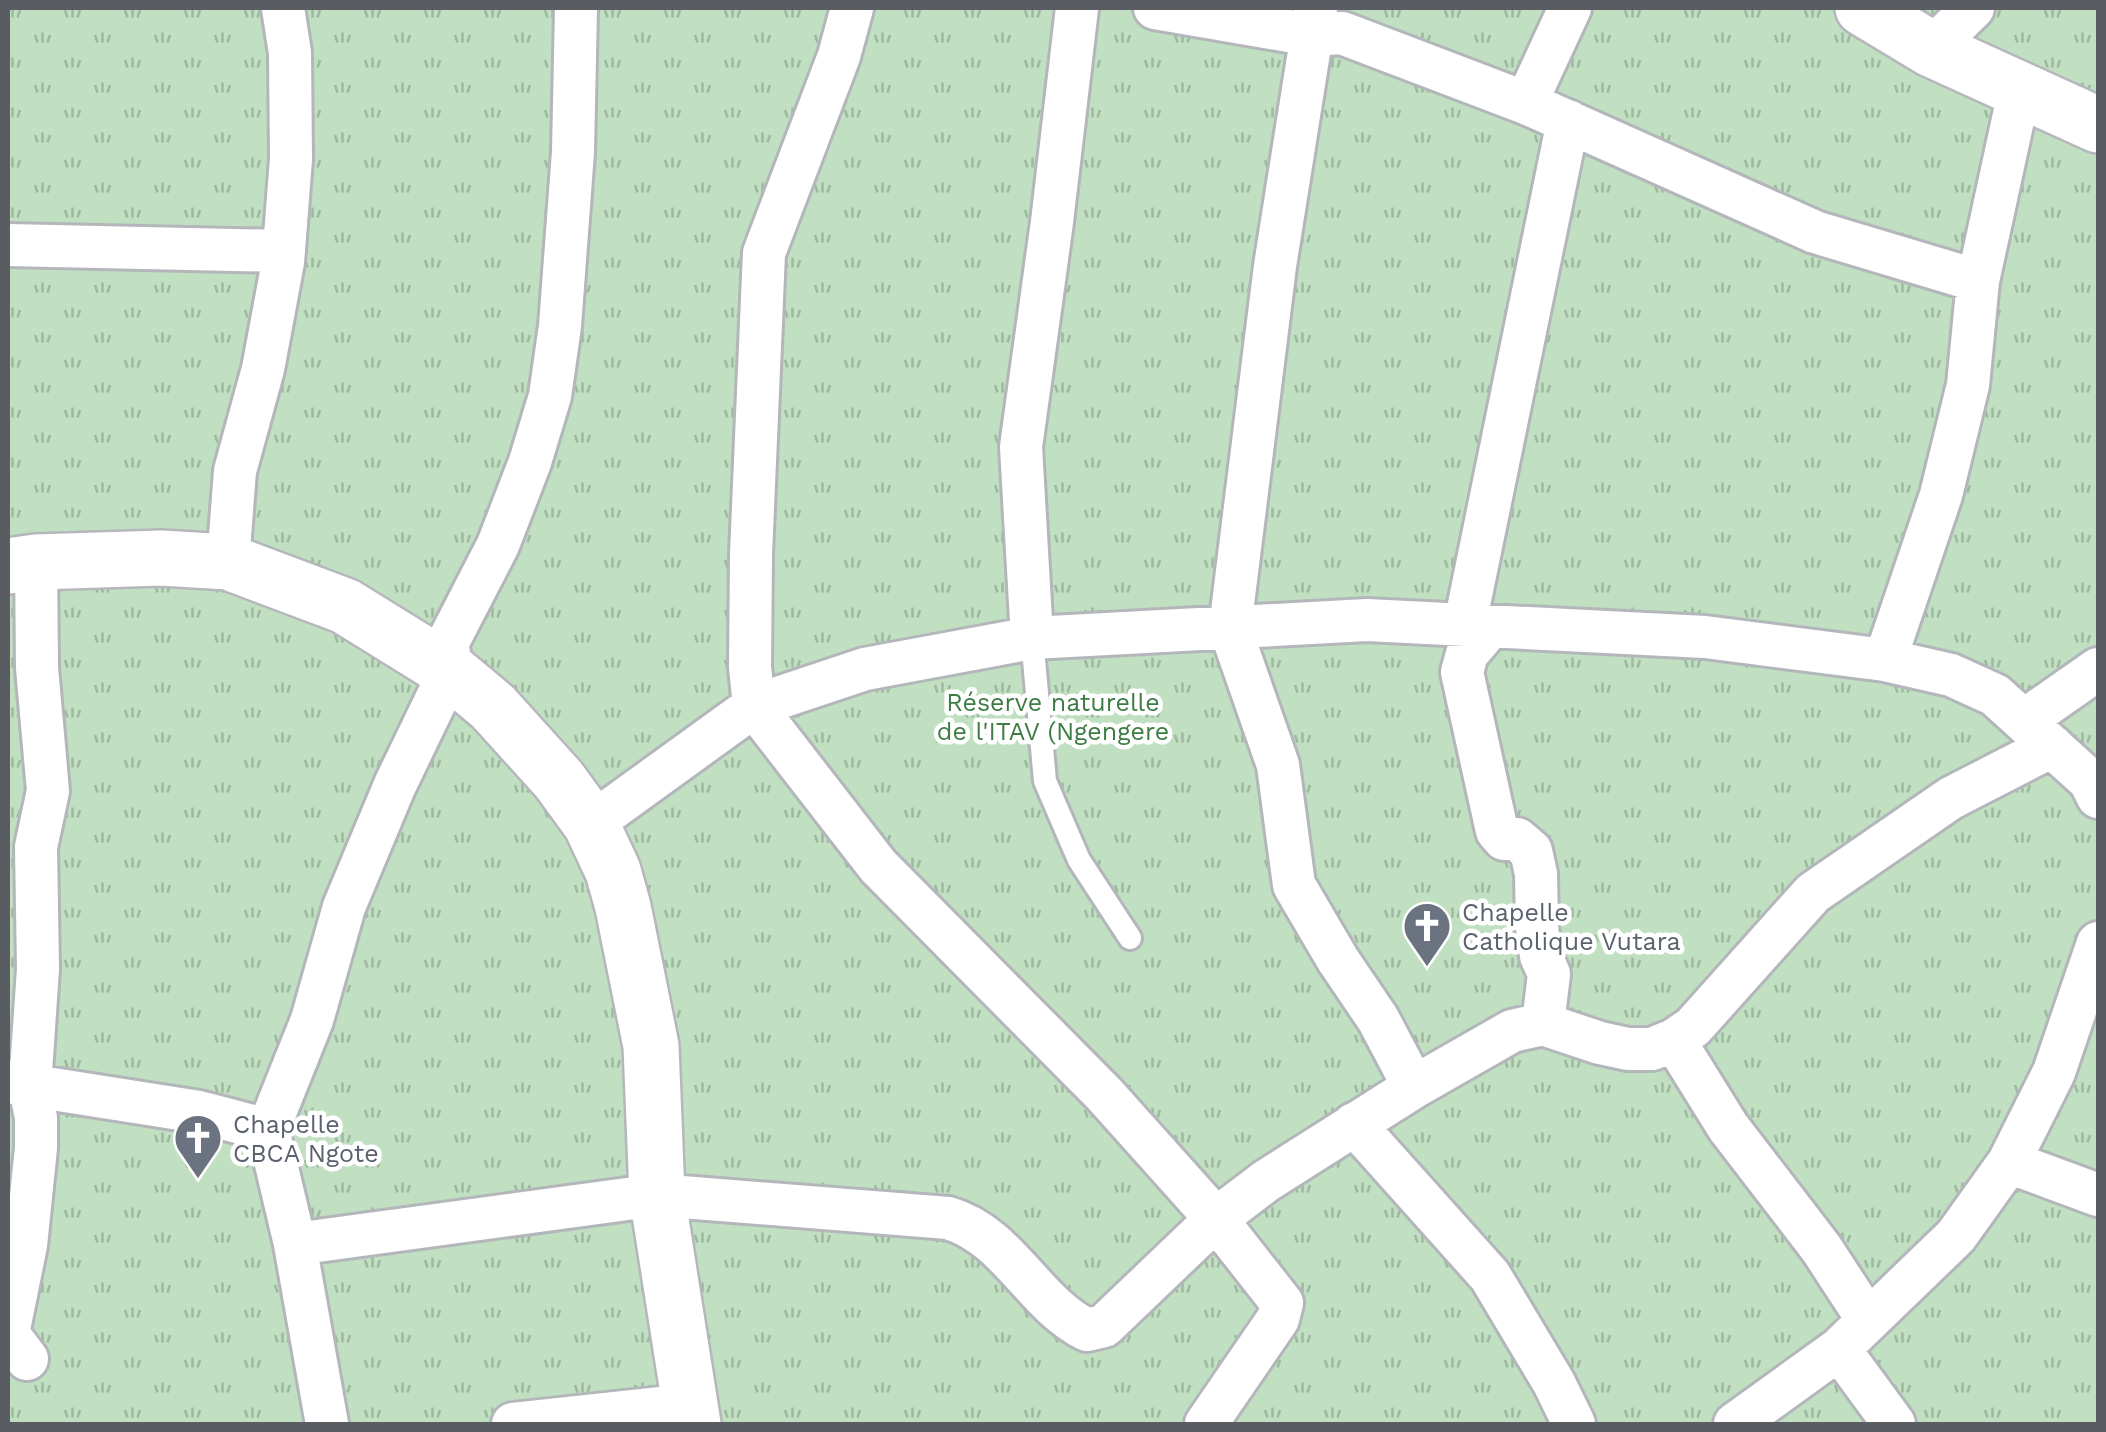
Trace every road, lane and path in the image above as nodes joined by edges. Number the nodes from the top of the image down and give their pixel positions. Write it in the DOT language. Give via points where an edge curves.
graph roads {
  1 [pos="284,8"];
  2 [pos="576,8"];
  3 [pos="852,8"];
  4 [pos="1077,8"];
  5 [pos="1155,8"];
  6 [pos="1570,8"];
  7 [pos="1863,8"];
  8 [pos="1972,8"];
  9 [pos="1314,21"];
  10 [pos="1931,49"];
  11 [pos="2019,92"];
  12 [pos="1526,104"];
  13 [pos="1568,121"];
  14 [pos="2098,125"];
  15 [pos="8,246"];
  16 [pos="284,251"];
  17 [pos="1978,281"];
  18 [pos="228,562"];
  19 [pos="22,564"];
  20 [pos="1477,626"];
  21 [pos="1230,628"];
  22 [pos="1032,638"];
  23 [pos="1885,660"];
  24 [pos="2098,670"];
  25 [pos="450,671"];
  26 [pos="754,706"];
  27 [pos="2038,733"];
  28 [pos="2096,786"];
  29 [pos="591,824"];
  30 [pos="1130,938"];
  31 [pos="2098,943"];
  32 [pos="2091,993"];
  33 [pos="1543,1024"];
  34 [pos="1674,1040"];
  35 [pos="19,1084"];
  36 [pos="1414,1088"];
  37 [pos="1354,1124"];
  38 [pos="268,1130"];
  39 [pos="2009,1162"];
  40 [pos="658,1194"];
  41 [pos="2098,1195"];
  42 [pos="1216,1219"];
  43 [pos="295,1244"];
  44 [pos="1853,1335"];
  45 [pos="27,1359"];
  46 [pos="691,1414"];
  47 [pos="327,1424"];
  48 [pos="513,1424"];
  49 [pos="1206,1424"];
  50 [pos="1574,1424"];
  51 [pos="1735,1424"];
  52 [pos="1894,1424"];
  1 -- 16 [label="street" via="291,159"];
  2 -- 25 [label="street" via="573,152 550,396 498,545 448,642"];
  3 -- 26 [label="street" via="764,253 751,554"];
  4 -- 22 [label="street" via="1020,447"];
  5 -- 9 [label="street"];
  6 -- 12 [label="street"];
  7 -- 10 [label="street"];
  8 -- 10 [label="street"];
  9 -- 12 [label="street"];
  9 -- 21 [label="street" via="1275,266"];
  10 -- 11 [label="street"];
  11 -- 14 [label="street"];
  11 -- 17 [label="street"];
  12 -- 13 [label="street"];
  13 -- 17 [label="street" via="1815,232"];
  13 -- 20 [label="street"];
  15 -- 16 [label="street"];
  16 -- 18 [label="street" via="263,369 235,471"];
  17 -- 23 [label="street" via="1968,386 1941,495"];
  18 -- 19 [label="street"];
  18 -- 25 [label="street" via="345,606"];
  19 -- 35 [label="street" via="48,791 36,848 38,969"];
  20 -- 21 [label="street" via="1367,620"];
  20 -- 23 [label="street" via="1705,637"];
  20 -- 33 [label="street" via="1462,672 1497,831 1531,850 1541,956 1549,974"];
  21 -- 22 [label="street"];
  21 -- 36 [label="street" via="1278,765 1294,885"];
  22 -- 26 [label="street" via="865,669"];
  22 -- 30 [label="lane" via="1045,782 1080,860"];
  23 -- 27 [label="street" via="1951,675 1995,695"];
  24 -- 27 [label="street"];
  25 -- 29 [label="street" via="493,707"];
  25 -- 38 [label="street" via="344,907 312,1020"];
  26 -- 29 [label="street"];
  26 -- 42 [label="street" via="878,866 1105,1095"];
  27 -- 28 [label="street"];
  27 -- 34 [label="street" via="1813,894"];
  29 -- 40 [label="street" via="623,906 651,1046"];
  31 -- 32 [label="street"];
  32 -- 39 [label="street"];
  33 -- 34 [label="street" via="1628,1049"];
  33 -- 36 [label="street" via="1512,1032"];
  34 -- 44 [label="street" via="1728,1127 1821,1248"];
  35 -- 38 [label="street" via="199,1112"];
  35 -- 45 [label="street" via="36,1118 36,1148 8,1334"];
  36 -- 37 [label="street"];
  37 -- 42 [label="street"];
  37 -- 50 [label="street" via="1490,1276"];
  38 -- 43 [label="street"];
  39 -- 41 [label="street"];
  39 -- 44 [label="street" via="1956,1236"];
  40 -- 42 [label="street" via="963,1222 1002,1250 1069,1321 1087,1330 1104,1326"];
  40 -- 43 [label="street"];
  40 -- 46 [label="street"];
  42 -- 49 [label="street" via="1282,1303 1278,1319"];
  43 -- 47 [label="street"];
  44 -- 51 [label="street"];
  44 -- 52 [label="street"];
  46 -- 48 [label="street"];
}
